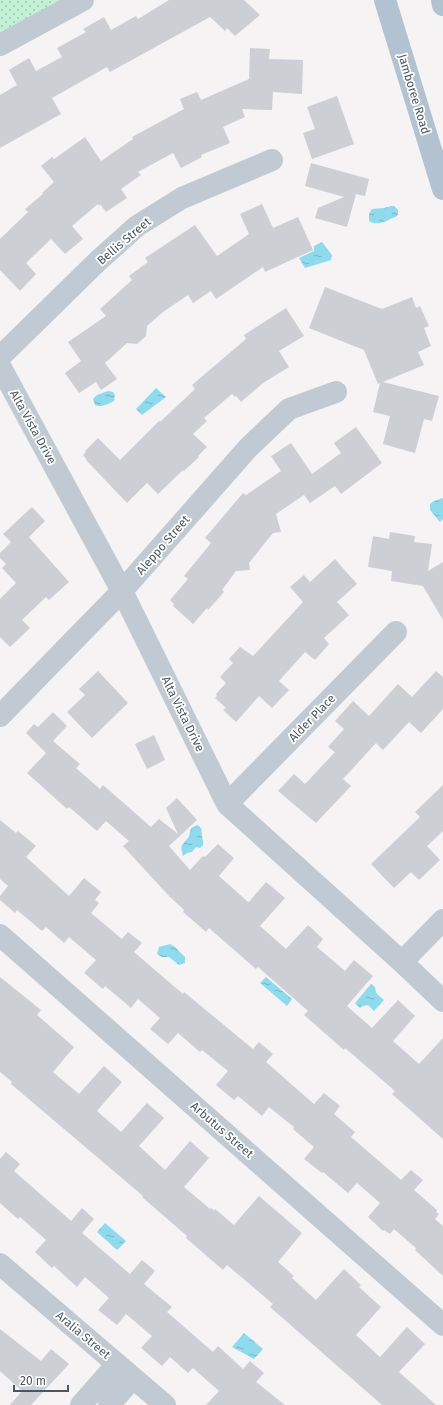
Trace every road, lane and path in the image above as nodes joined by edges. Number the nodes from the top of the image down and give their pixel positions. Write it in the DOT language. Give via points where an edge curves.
graph roads {
  1 [pos="83,0"];
  2 [pos="385,0"];
  3 [pos="442,0"];
  4 [pos="443,5"];
  5 [pos="0,45"];
  6 [pos="272,160"];
  7 [pos="443,189"];
  8 [pos="0,357"];
  9 [pos="0,366"];
  10 [pos="336,392"];
  11 [pos="122,591"];
  12 [pos="396,632"];
  13 [pos="0,716"];
  14 [pos="227,804"];
  15 [pos="443,920"];
  16 [pos="0,935"];
  17 [pos="402,962"];
  18 [pos="443,1001"];
  19 [pos="0,1264"];
  20 [pos="443,1325"];
  21 [pos="125,1371"];
  22 [pos="81,1405"];
  23 [pos="109,1405"];
  24 [pos="166,1405"];
  1 -- 5 [label="street"];
  2 -- 7 [label="main road, Jamboree Road"];
  3 -- 4 [label="main road"];
  6 -- 8 [label="street, Bellis Street" via="182,198 137,226"];
  9 -- 11 [label="street, Alta Vista Drive"];
  10 -- 11 [label="street, Aleppo Street" via="289,409 248,448"];
  11 -- 13 [label="street, Aleppo Street"];
  11 -- 14 [label="street, Alta Vista Drive"];
  12 -- 14 [label="street, Alder Place"];
  14 -- 17 [label="street, Alta Vista Drive"];
  15 -- 17 [label="street"];
  16 -- 20 [label="street, Arbutus Street"];
  17 -- 18 [label="street, Alta Vista Drive"];
  19 -- 21 [label="street, Aralia Street"];
  21 -- 22 [label="street"];
  21 -- 23 [label="street"];
  21 -- 24 [label="street, Aralia Street"];
}
